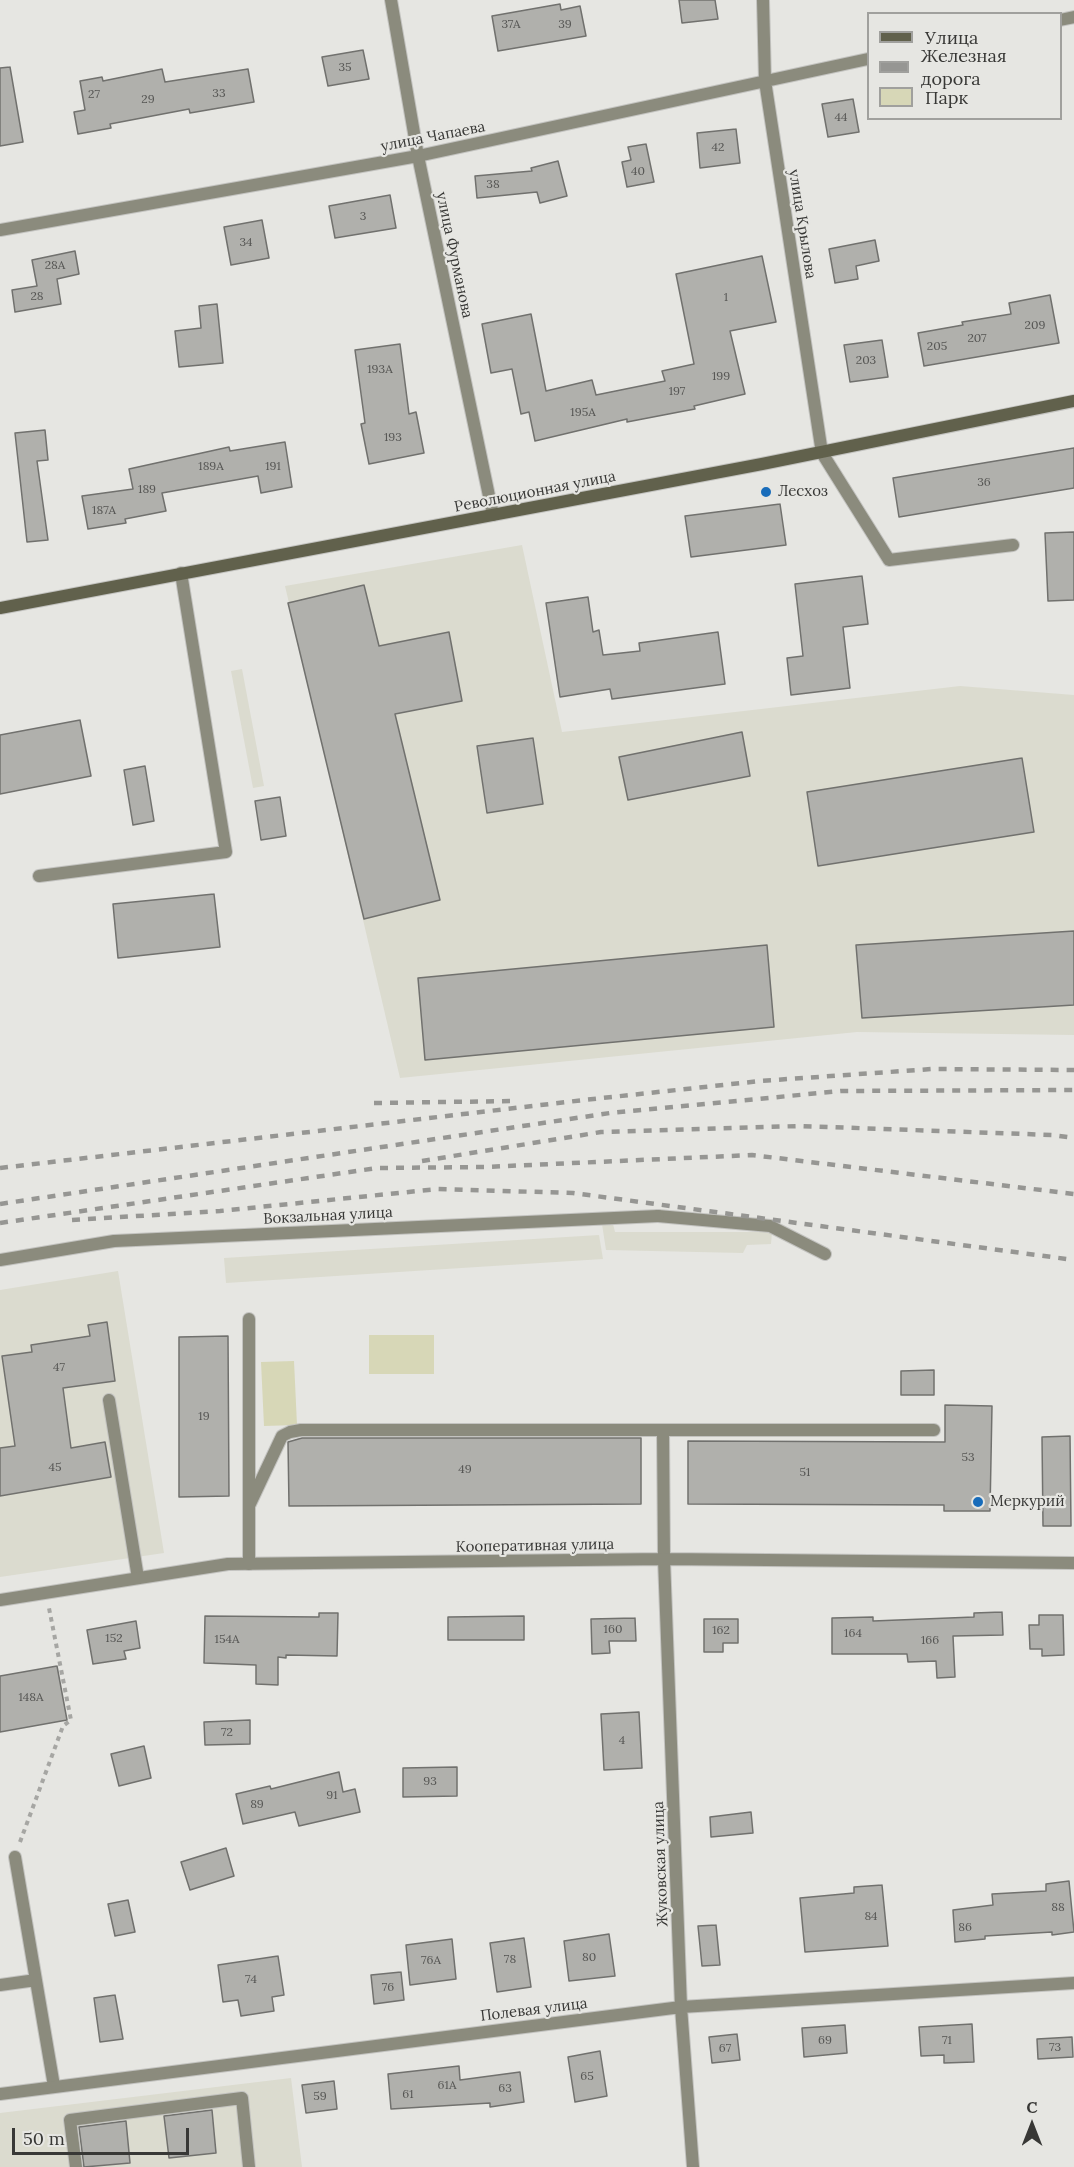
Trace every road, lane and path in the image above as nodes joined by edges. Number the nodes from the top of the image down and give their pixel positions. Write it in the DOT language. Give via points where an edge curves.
graph roads {
  1 [pos="391,0"];
  2 [pos="763,0"];
  3 [pos="867,59"];
  4 [pos="765,81"];
  5 [pos="418,156"];
  6 [pos="0,230"];
  7 [pos="1074,401"];
  8 [pos="822,453"];
  9 [pos="493,515"];
  10 [pos="1014,545"];
  11 [pos="181,573"];
  12 [pos="0,608"];
  13 [pos="39,876"];
  14 [pos="825,1254"];
  15 [pos="0,1260"];
  16 [pos="249,1319"];
  17 [pos="109,1400"];
  18 [pos="663,1430"];
  19 [pos="934,1430"];
  20 [pos="249,1506"];
  21 [pos="664,1559"];
  22 [pos="1074,1563"];
  23 [pos="249,1564"];
  24 [pos="138,1578"];
  25 [pos="46,1593"];
  26 [pos="0,1600"];
  27 [pos="15,1857"];
  28 [pos="36,1980"];
  29 [pos="1074,1983"];
  30 [pos="0,1985"];
  31 [pos="681,2007"];
  32 [pos="54,2086"];
  33 [pos="0,2094"];
  34 [pos="76,2167"];
  35 [pos="249,2167"];
  36 [pos="693,2167"];
  1 -- 5 [label="street, улица Фурманова"];
  2 -- 4 [label="street, улица Крылова"];
  3 -- 4 [label="street, улица Чапаева"];
  4 -- 5 [label="street, улица Чапаева"];
  4 -- 8 [label="street, улица Крылова"];
  5 -- 6 [label="street, улица Чапаева"];
  5 -- 9 [label="street, улица Фурманова"];
  7 -- 8 [label="main road, Революционная улица"];
  8 -- 9 [label="main road, Революционная улица"];
  8 -- 10 [label="street" via="889,560"];
  9 -- 11 [label="main road, Революционная улица"];
  11 -- 12 [label="main road, Революционная улица"];
  11 -- 13 [label="street" via="226,852"];
  14 -- 15 [label="street, Вокзальная улица" via="770,1226 658,1216 114,1241"];
  16 -- 20 [label="street"];
  17 -- 24 [label="street"];
  18 -- 19 [label="street"];
  18 -- 20 [label="street" via="290,1432 282,1436"];
  18 -- 21 [label="street, Жуковская улица"];
  20 -- 23 [label="street"];
  21 -- 22 [label="street, Кооперативная улица"];
  21 -- 23 [label="street, Кооперативная улица"];
  21 -- 31 [label="street, Жуковская улица"];
  23 -- 24 [label="street, Кооперативная улица"];
  24 -- 25 [label="street, Кооперативная улица"];
  25 -- 26 [label="street, Кооперативная улица"];
  25 -- 27 [label="path" via="70,1720 63,1726"];
  27 -- 28 [label="street"];
  28 -- 30 [label="street"];
  28 -- 32 [label="street"];
  29 -- 31 [label="street, Полевая улица"];
  31 -- 32 [label="street, Полевая улица"];
  31 -- 36 [label="street, Жуковская улица"];
  32 -- 33 [label="street, Полевая улица"];
  34 -- 35 [label="street" via="70,2120 242,2098"];
}
